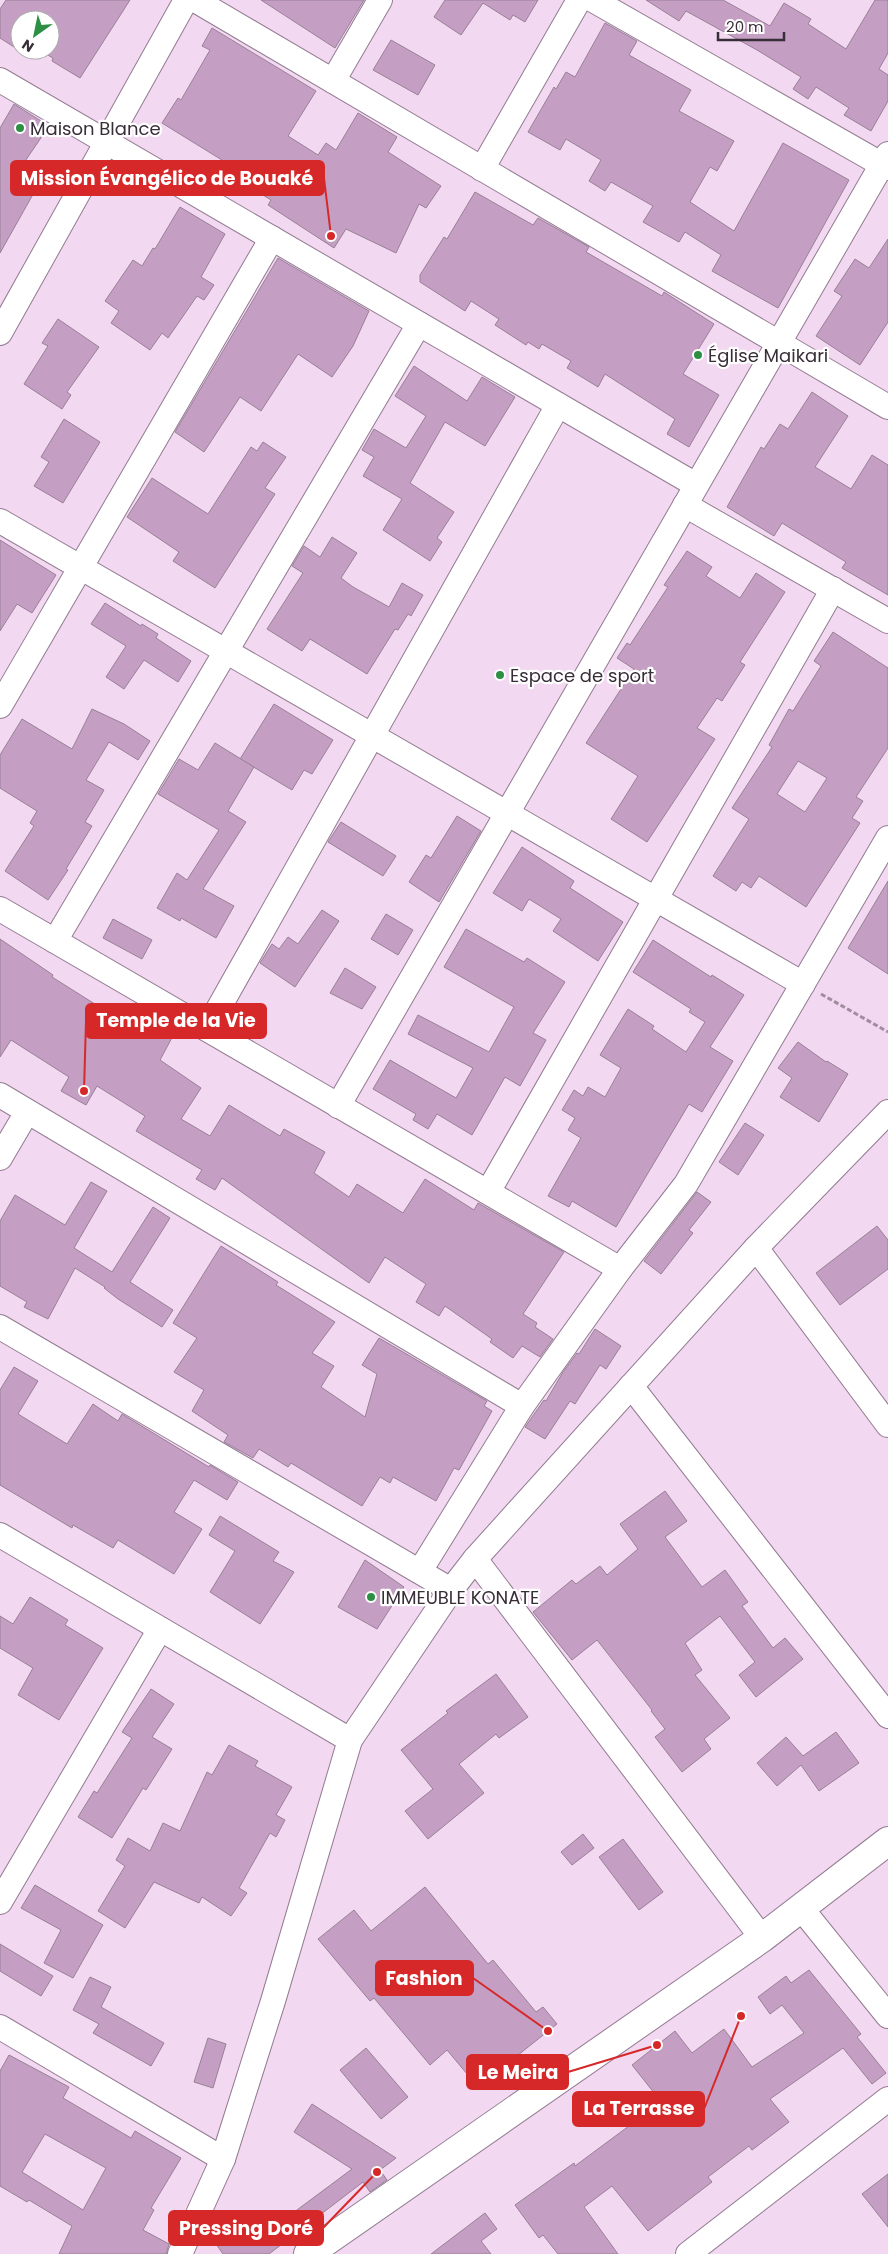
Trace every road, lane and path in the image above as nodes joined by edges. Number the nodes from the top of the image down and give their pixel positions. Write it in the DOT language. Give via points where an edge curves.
graph roads {
  1 [pos="186,0"];
  2 [pos="195,0"];
  3 [pos="380,0"];
  4 [pos="579,0"];
  5 [pos="593,0"];
  6 [pos="0,80"];
  7 [pos="333,82"];
  8 [pos="107,142"];
  9 [pos="886,162"];
  10 [pos="482,169"];
  11 [pos="272,238"];
  12 [pos="419,324"];
  13 [pos="0,333"];
  14 [pos="779,343"];
  15 [pos="558,405"];
  16 [pos="888,407"];
  17 [pos="691,495"];
  18 [pos="0,521"];
  19 [pos="80,568"];
  20 [pos="833,589"];
  21 [pos="888,621"];
  22 [pos="225,652"];
  23 [pos="0,706"];
  24 [pos="371,736"];
  25 [pos="506,814"];
  26 [pos="888,838"];
  27 [pos="656,899"];
  28 [pos="0,909"];
  29 [pos="55,941"];
  30 [pos="803,984"];
  31 [pos="206,1029"];
  32 [pos="888,1032"];
  33 [pos="0,1096"];
  34 [pos="338,1106"];
  35 [pos="27,1112"];
  36 [pos="888,1112"];
  37 [pos="0,1158"];
  38 [pos="488,1192"];
  39 [pos="756,1248"];
  40 [pos="620,1269"];
  41 [pos="0,1327"];
  42 [pos="631,1386"];
  43 [pos="522,1406"];
  44 [pos="888,1425"];
  45 [pos="0,1535"];
  46 [pos="475,1559"];
  47 [pos="420,1571"];
  48 [pos="451,1590"];
  49 [pos="160,1629"];
  50 [pos="888,1716"];
  51 [pos="350,1740"];
  52 [pos="888,1841"];
  53 [pos="0,1902"];
  54 [pos="801,1908"];
  55 [pos="762,1938"];
  56 [pos="888,2016"];
  57 [pos="0,2027"];
  58 [pos="888,2100"];
  59 [pos="223,2159"];
  60 [pos="180,2254"];
  61 [pos="308,2254"];
  62 [pos="688,2254"];
  1 -- 8 [label="street"];
  2 -- 7 [label="street"];
  3 -- 7 [label="street"];
  4 -- 10 [label="street"];
  5 -- 9 [label="street"];
  6 -- 8 [label="street"];
  7 -- 10 [label="street"];
  8 -- 11 [label="street"];
  8 -- 13 [label="street"];
  9 -- 14 [label="street"];
  10 -- 14 [label="street"];
  11 -- 12 [label="street"];
  11 -- 19 [label="street"];
  12 -- 15 [label="street"];
  12 -- 22 [label="street"];
  14 -- 16 [label="street"];
  14 -- 17 [label="street"];
  15 -- 17 [label="street"];
  15 -- 24 [label="street"];
  17 -- 20 [label="street"];
  17 -- 25 [label="street"];
  18 -- 19 [label="street"];
  19 -- 22 [label="street"];
  19 -- 23 [label="street"];
  20 -- 21 [label="street"];
  20 -- 27 [label="street"];
  22 -- 24 [label="street"];
  22 -- 29 [label="street"];
  24 -- 25 [label="street"];
  24 -- 31 [label="street"];
  25 -- 27 [label="street"];
  25 -- 34 [label="street"];
  26 -- 30 [label="street"];
  27 -- 30 [label="street"];
  27 -- 38 [label="street"];
  28 -- 29 [label="street"];
  29 -- 31 [label="street"];
  30 -- 32 [label="path"];
  30 -- 40 [label="street" via="686,1184"];
  31 -- 34 [label="street"];
  33 -- 35 [label="street"];
  34 -- 38 [label="street"];
  35 -- 37 [label="street"];
  35 -- 43 [label="street"];
  36 -- 39 [label="street"];
  38 -- 40 [label="street"];
  39 -- 42 [label="street"];
  39 -- 44 [label="street"];
  40 -- 43 [label="street"];
  41 -- 47 [label="street"];
  42 -- 46 [label="street"];
  42 -- 50 [label="street"];
  43 -- 47 [label="street"];
  45 -- 49 [label="street"];
  46 -- 48 [label="street"];
  46 -- 55 [label="street"];
  47 -- 48 [label="street"];
  48 -- 51 [label="street"];
  49 -- 51 [label="street"];
  49 -- 53 [label="street"];
  51 -- 59 [label="street"];
  52 -- 54 [label="main road"];
  54 -- 55 [label="main road"];
  54 -- 56 [label="street"];
  55 -- 61 [label="main road"];
  57 -- 59 [label="street"];
  58 -- 62 [label="street"];
  59 -- 60 [label="street"];
}
